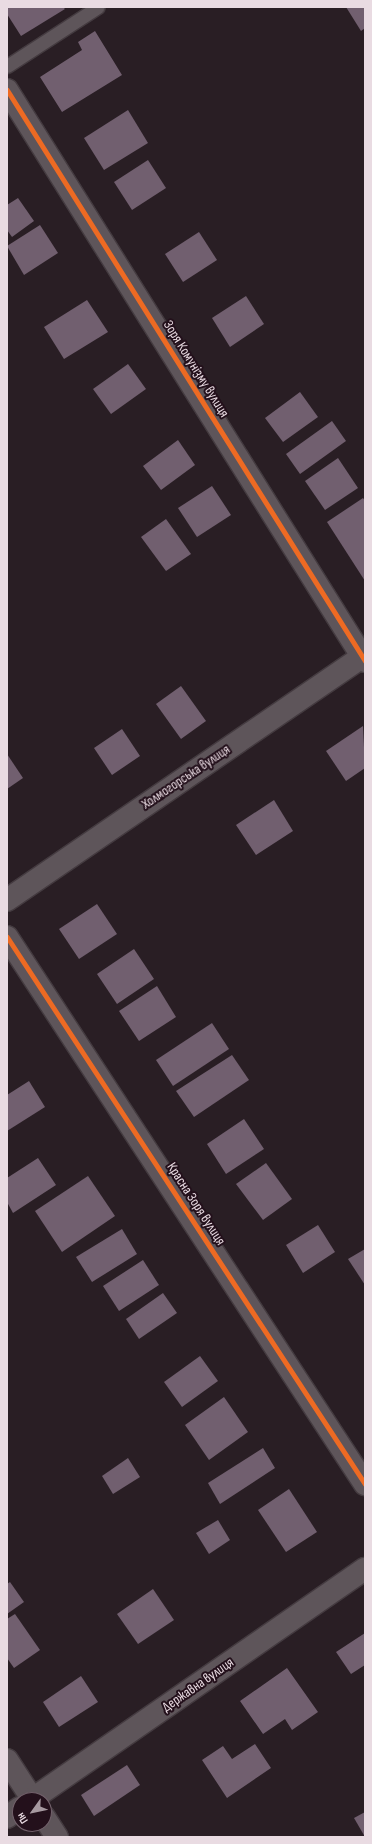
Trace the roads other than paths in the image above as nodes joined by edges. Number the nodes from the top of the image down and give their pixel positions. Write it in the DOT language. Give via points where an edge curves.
graph roads {
  1 [pos="98,7"];
  2 [pos="7,66"];
  3 [pos="7,90"];
  4 [pos="364,658"];
  5 [pos="7,900"];
  6 [pos="7,937"];
  7 [pos="365,1484"];
  8 [pos="365,1570"];
  9 [pos="7,1760"];
  10 [pos="25,1792"];
  11 [pos="50,1792"];
  1 -- 2 [label="lane"];
  3 -- 4 [label="street, Зоря Комунізму вулиця"];
  4 -- 5 [label="street, Холмогорська вулиця"];
  6 -- 7 [label="street, Красна Зоря вулиця"];
  8 -- 11 [label="street, Державна вулиця"];
  9 -- 10 [label="street"];
}
